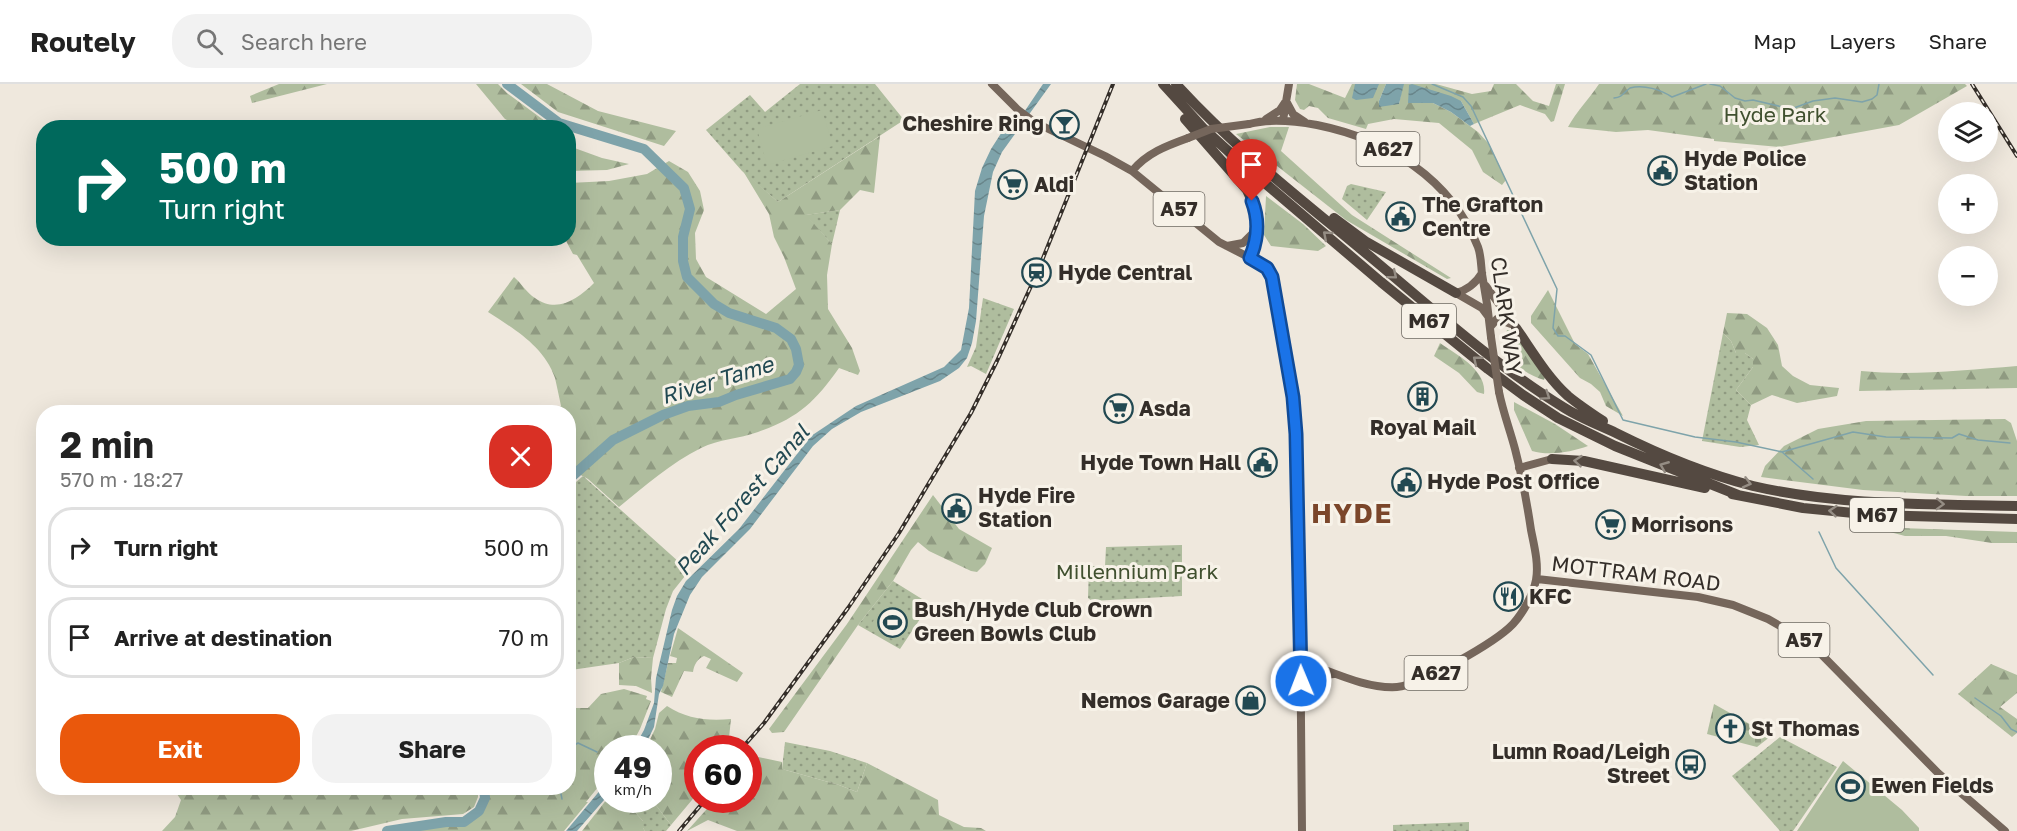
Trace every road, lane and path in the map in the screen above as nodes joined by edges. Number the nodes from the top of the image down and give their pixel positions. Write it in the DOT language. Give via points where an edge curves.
graph roads {
  1 [pos="992,84"];
  2 [pos="1156,84"];
  3 [pos="1163,84"];
  4 [pos="1176,84"];
  5 [pos="1289,84"];
  6 [pos="1286,101"];
  7 [pos="1283,120"];
  8 [pos="1260,121"];
  9 [pos="1305,123"];
  10 [pos="1132,171"];
  11 [pos="1257,229"];
  12 [pos="1227,247"];
  13 [pos="1250,258"];
  14 [pos="1482,273"];
  15 [pos="1484,283"];
  16 [pos="1456,293"];
  17 [pos="1488,316"];
  18 [pos="1490,327"];
  19 [pos="1516,328"];
  20 [pos="1633,441"];
  21 [pos="1552,459"];
  22 [pos="1519,468"];
  23 [pos="1738,495"];
  24 [pos="2017,506"];
  25 [pos="2017,519"];
  26 [pos="1537,579"];
  27 [pos="1300,661"];
  28 [pos="1337,673"];
  29 [pos="1301,686"];
  30 [pos="1302,831"];
  31 [pos="2005,831"];
  1 -- 10 [label="main road, A57" via="1034,122"];
  2 -- 11 [label="highway" via="1247,190 1257,212"];
  23 -- 3 [label="highway, M67, one-way" via="1615,446 1558,418 1523,395 1389,289 1239,161"];
  4 -- 16 [label="highway, M67" via="1300,193 1365,241"];
  4 -- 20 [label="highway, M67, one-way" via="1272,176 1496,360 1565,409"];
  5 -- 6 [label="main road"];
  6 -- 7 [label="main road"];
  6 -- 8 [label="main road, A57" via="1272,116"];
  6 -- 9 [label="main road" via="1293,114"];
  7 -- 8 [label="main road, CLARK WAY / A57"];
  7 -- 9 [label="main road, CLARK WAY / A627"];
  8 -- 10 [label="main road, CLARK WAY / A57, bridge" via="1211,129 1156,150"];
  9 -- 14 [label="main road, CLARK WAY / A627" via="1338,129 1376,143 1418,168 1444,192 1467,224 1478,246"];
  10 -- 12 [label="main road, A57"];
  11 -- 12 [label="main road" via="1243,243"];
  11 -- 13 [label="main road"];
  12 -- 13 [label="main road, A57"];
  13 -- 27 [label="main road, A57" via="1270,272 1293,397"];
  14 -- 15 [label="main road, CLARK WAY / A627"];
  14 -- 16 [label="main road" via="1472,285"];
  15 -- 17 [label="main road, CLARK WAY / A627"];
  15 -- 19 [label="main road, A627"];
  16 -- 17 [label="main road"];
  17 -- 18 [label="main road, CLARK WAY / A627"];
  18 -- 19 [label="main road" via="1497,319"];
  18 -- 22 [label="main road, CLARK WAY / A627, bridge" via="1499,392"];
  19 -- 20 [label="highway, M67" via="1568,395"];
  20 -- 24 [label="highway, M67, one-way" via="1754,486 1818,497"];
  21 -- 22 [label="main road"];
  23 -- 21 [label="highway, M67, one-way" via="1584,461"];
  22 -- 26 [label="main road, CLARK WAY / A627" via="1536,553"];
  25 -- 23 [label="highway, M67, one-way" via="1874,515 1803,508"];
  26 -- 28 [label="main road, A627" via="1513,625 1432,675 1392,687"];
  26 -- 31 [label="main road, MOTTRAM ROAD / A57" via="1698,597 1768,619 1818,651 1938,773"];
  27 -- 28 [label="main road, A627"];
  27 -- 29 [label="main road"];
  28 -- 29 [label="main road, A627" via="1314,675"];
  29 -- 30 [label="main road"];
}
